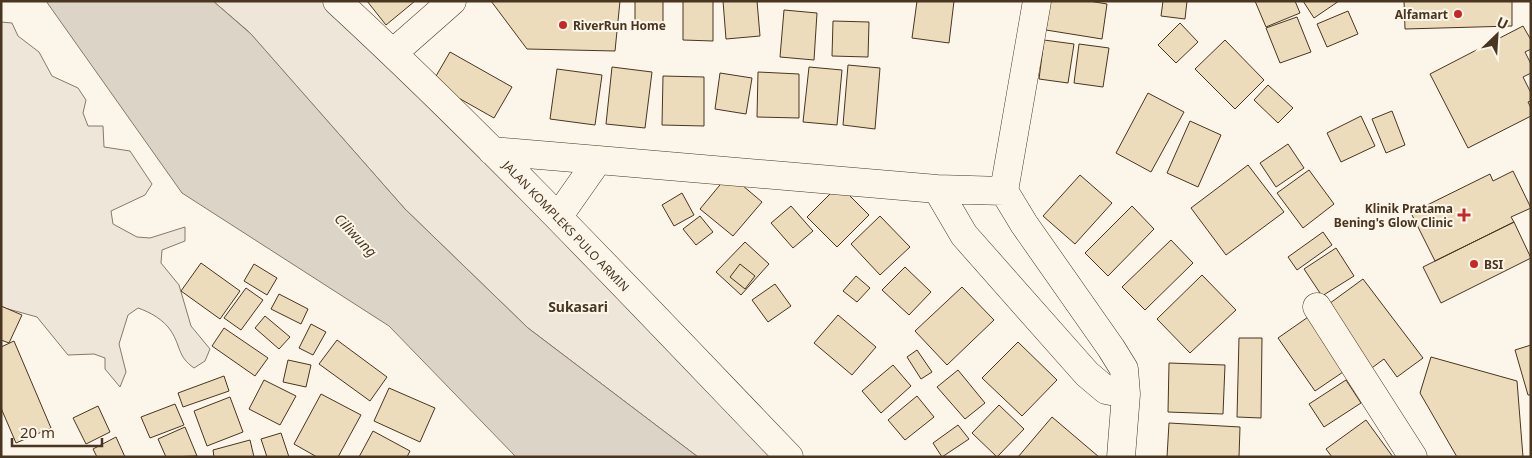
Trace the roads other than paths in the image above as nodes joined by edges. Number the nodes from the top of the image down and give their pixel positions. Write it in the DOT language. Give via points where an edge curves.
graph roads {
  1 [pos="337,1"];
  2 [pos="452,1"];
  3 [pos="1037,1"];
  4 [pos="393,53"];
  5 [pos="492,151"];
  6 [pos="598,160"];
  7 [pos="937,189"];
  8 [pos="1004,191"];
  9 [pos="558,217"];
  10 [pos="1317,307"];
  11 [pos="1126,394"];
  12 [pos="790,457"];
  13 [pos="1121,457"];
  14 [pos="1413,457"];
  1 -- 4 [label="street, JALAN KOMPLEKS PULO ARMIN"];
  2 -- 4 [label="street"];
  3 -- 8 [label="street"];
  4 -- 5 [label="street, JALAN KOMPLEKS PULO ARMIN"];
  5 -- 6 [label="street"];
  5 -- 9 [label="street, JALAN KOMPLEKS PULO ARMIN"];
  6 -- 7 [label="street"];
  6 -- 9 [label="street"];
  7 -- 8 [label="street"];
  7 -- 11 [label="street" via="964,235 1087,374 1106,390"];
  8 -- 11 [label="street" via="1124,369"];
  9 -- 12 [label="street, JALAN KOMPLEKS PULO ARMIN"];
  10 -- 14 [label="street"];
  11 -- 13 [label="street"];
}
